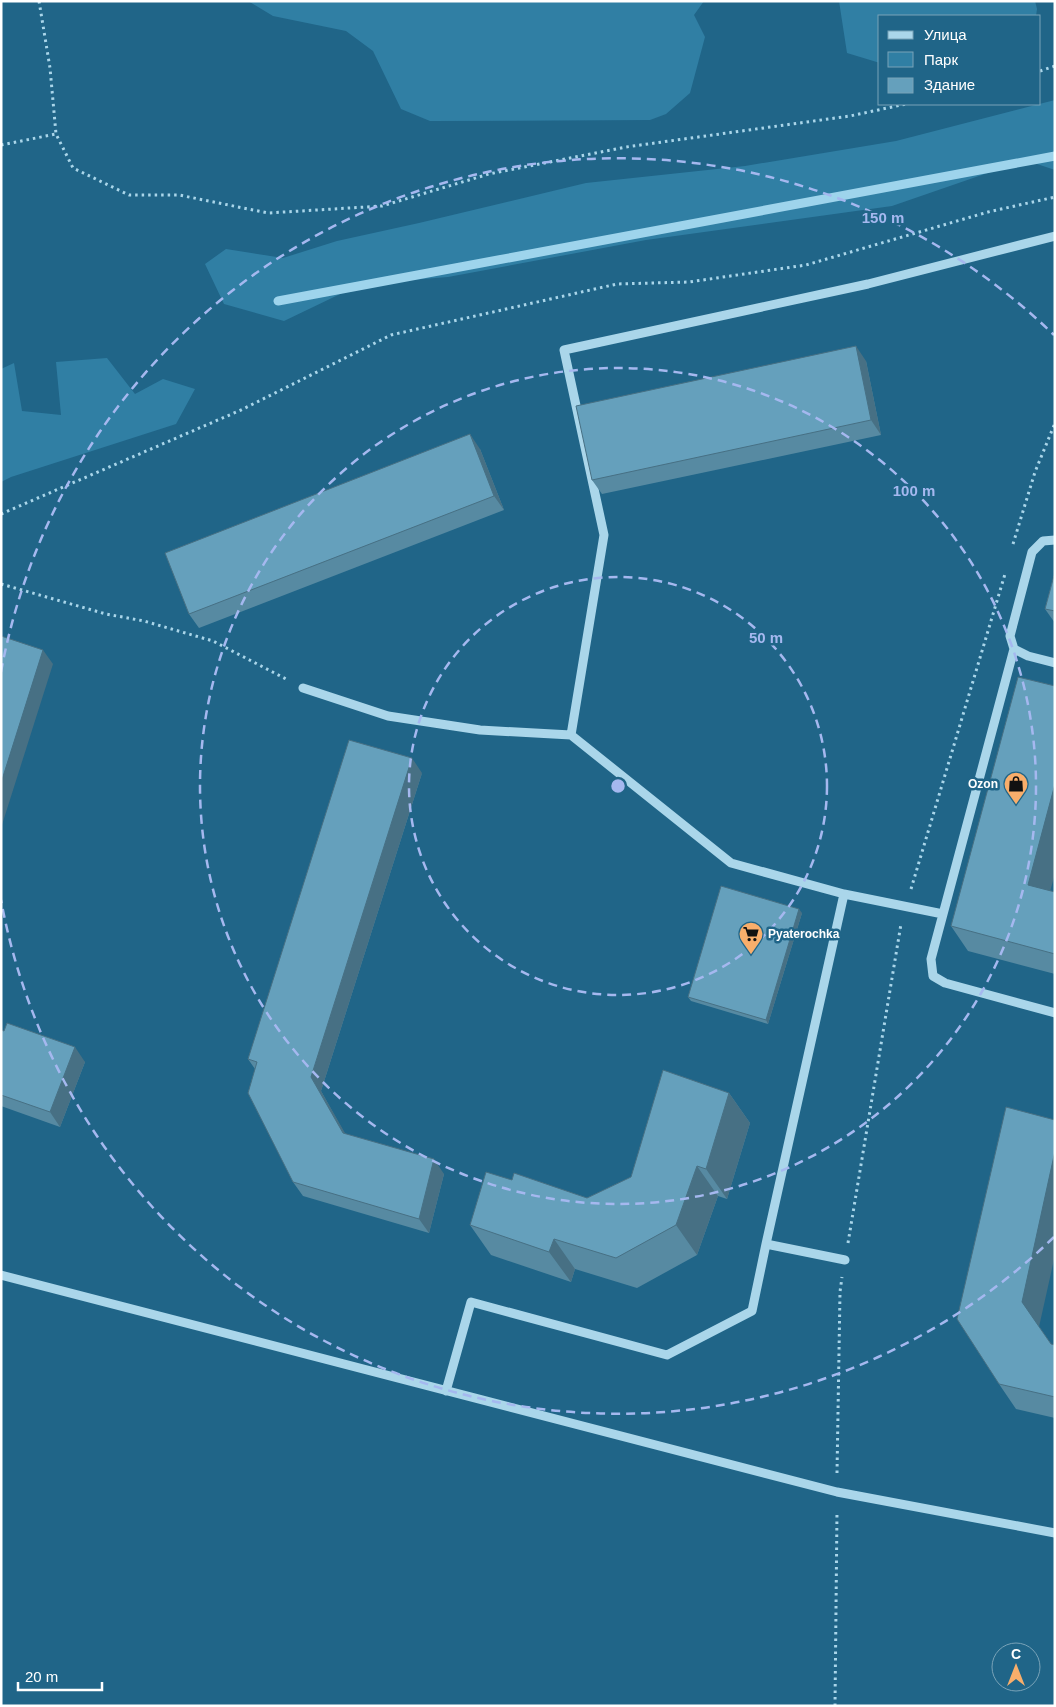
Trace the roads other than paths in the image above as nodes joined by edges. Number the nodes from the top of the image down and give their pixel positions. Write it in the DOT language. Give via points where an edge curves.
graph roads {
  1 [pos="1055,236"];
  2 [pos="1055,540"];
  3 [pos="1014,649"];
  4 [pos="1055,663"];
  5 [pos="303,688"];
  6 [pos="571,735"];
  7 [pos="844,894"];
  8 [pos="943,914"];
  9 [pos="1055,1013"];
  10 [pos="766,1244"];
  11 [pos="845,1260"];
  12 [pos="1,1275"];
  13 [pos="446,1391"];
  14 [pos="1055,1533"];
  1 -- 6 [label="street" via="868,284 564,350 604,535"];
  2 -- 3 [label="street" via="1043,541 1032,552 1010,636"];
  3 -- 4 [label="street"];
  3 -- 8 [label="street"];
  5 -- 6 [label="street" via="388,716 480,730"];
  6 -- 7 [label="street" via="731,863"];
  7 -- 8 [label="street"];
  7 -- 10 [label="street"];
  8 -- 9 [label="street" via="931,959 933,976 945,983"];
  10 -- 11 [label="street"];
  10 -- 13 [label="street" via="752,1312 667,1355 470,1302"];
  12 -- 13 [label="street"];
  13 -- 14 [label="street" via="837,1492"];
}
